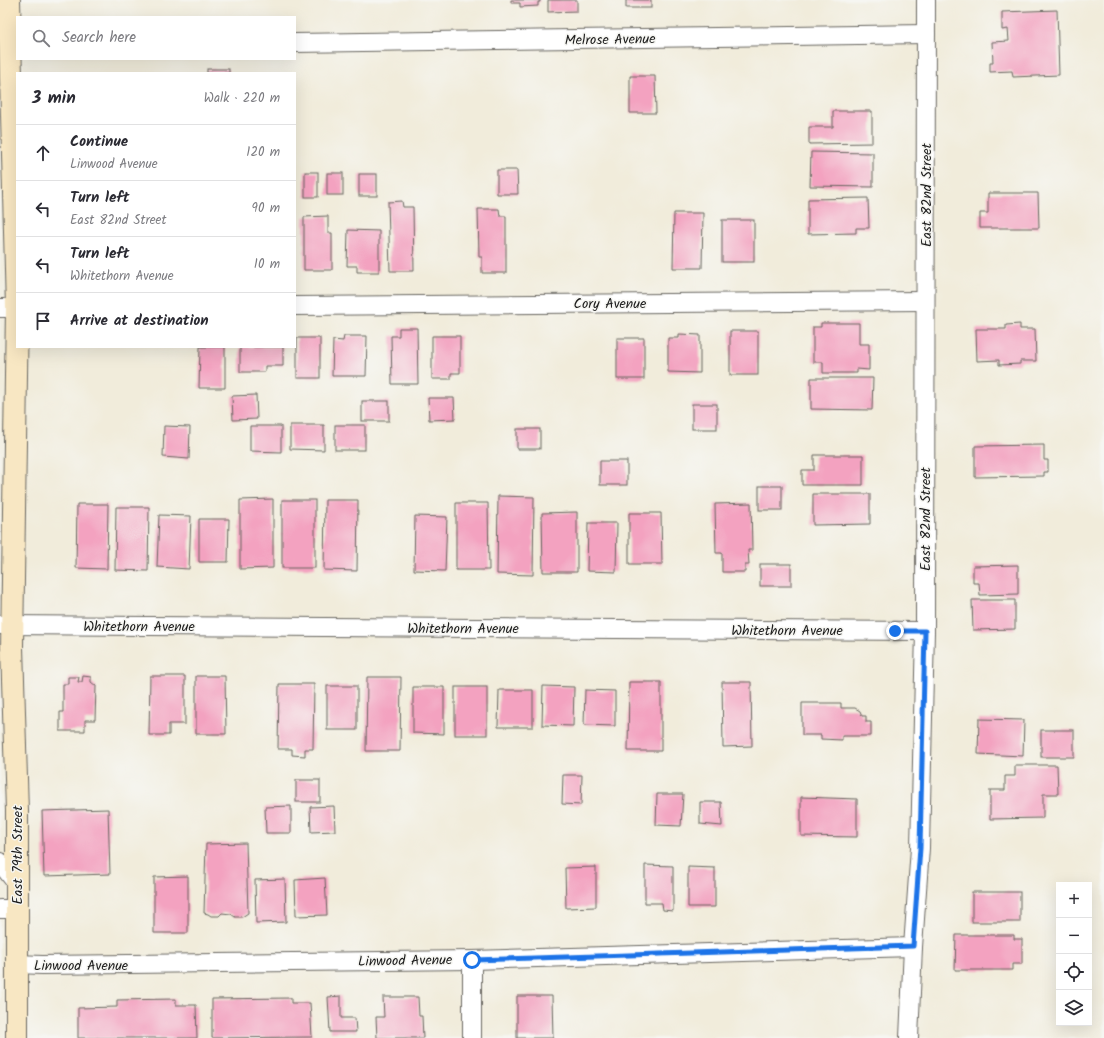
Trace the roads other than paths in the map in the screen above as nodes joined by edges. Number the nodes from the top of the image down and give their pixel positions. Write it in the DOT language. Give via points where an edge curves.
graph roads {
  1 [pos="10,0"];
  2 [pos="926,0"];
  3 [pos="926,34"];
  4 [pos="296,43"];
  5 [pos="9,48"];
  6 [pos="16,276"];
  7 [pos="925,301"];
  8 [pos="296,306"];
  9 [pos="0,308"];
  10 [pos="16,308"];
  11 [pos="16,337"];
  12 [pos="6,625"];
  13 [pos="925,631"];
  14 [pos="0,862"];
  15 [pos="18,884"];
  16 [pos="8,909"];
  17 [pos="913,946"];
  18 [pos="472,960"];
  19 [pos="17,964"];
  20 [pos="17,1038"];
  21 [pos="472,1038"];
  22 [pos="909,1038"];
  1 -- 5 [label="main road, East 79th Street"];
  2 -- 3 [label="street, East 82nd Street"];
  3 -- 4 [label="street, Melrose Avenue"];
  3 -- 7 [label="street, East 82nd Street"];
  5 -- 6 [label="main road, East 79th Street"];
  7 -- 8 [label="street, Cory Avenue"];
  7 -- 13 [label="street, East 82nd Street"];
  9 -- 10 [label="street"];
  11 -- 12 [label="main road, East 79th Street"];
  12 -- 13 [label="street, Whitethorn Avenue"];
  12 -- 15 [label="main road, East 79th Street" via="17,811"];
  13 -- 17 [label="street, East 82nd Street" via="920,848"];
  14 -- 15 [label="street"];
  15 -- 16 [label="main road, East 79th Street"];
  16 -- 19 [label="main road, East 79th Street"];
  17 -- 18 [label="street, Linwood Avenue"];
  17 -- 22 [label="street, East 82nd Street"];
  18 -- 19 [label="street, Linwood Avenue" via="42,966"];
  18 -- 21 [label="street"];
  19 -- 20 [label="main road, East 79th Street"];
}
